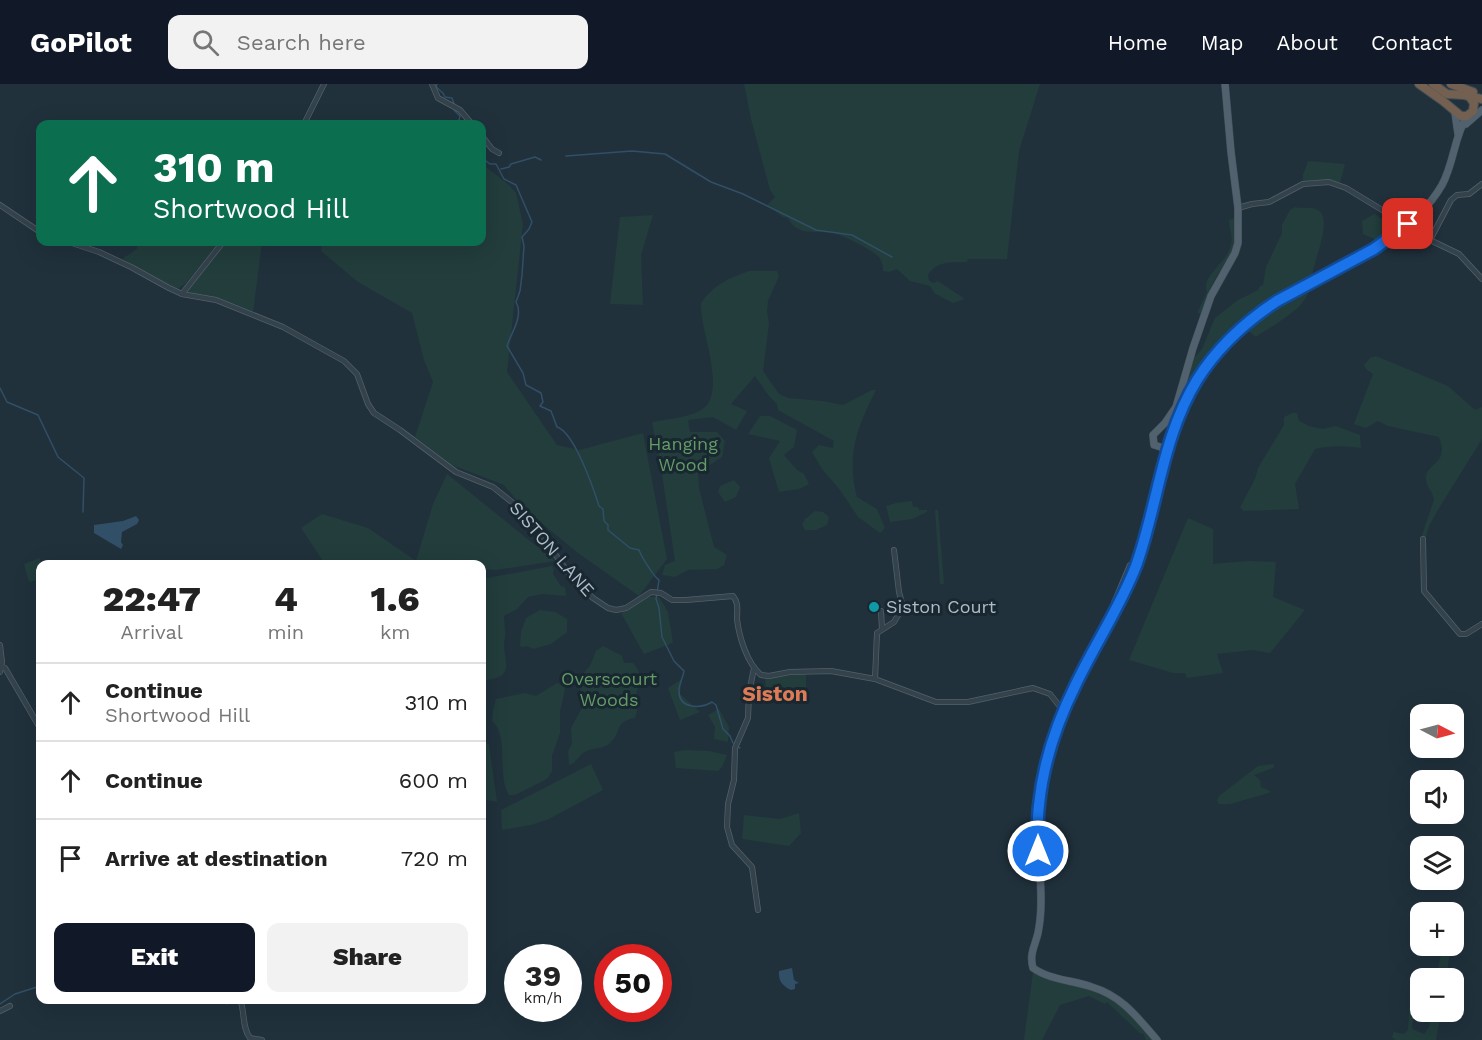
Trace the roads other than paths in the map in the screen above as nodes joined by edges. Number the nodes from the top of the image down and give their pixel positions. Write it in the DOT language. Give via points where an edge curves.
graph roads {
  1 [pos="324,84"];
  2 [pos="432,84"];
  3 [pos="1225,84"];
  4 [pos="1419,84"];
  5 [pos="1433,84"];
  6 [pos="1451,84"];
  7 [pos="1482,94"];
  8 [pos="1459,96"];
  9 [pos="1470,96"];
  10 [pos="1482,99"];
  11 [pos="1479,108"];
  12 [pos="1454,112"];
  13 [pos="1467,116"];
  14 [pos="306,120"];
  15 [pos="469,120"];
  16 [pos="1458,134"];
  17 [pos="486,141"];
  18 [pos="1455,147"];
  19 [pos="499,153"];
  20 [pos="1482,184"];
  21 [pos="0,205"];
  22 [pos="1238,208"];
  23 [pos="1402,214"];
  24 [pos="1408,224"];
  25 [pos="36,229"];
  26 [pos="1430,240"];
  27 [pos="81,246"];
  28 [pos="220,246"];
  29 [pos="1482,279"];
  30 [pos="182,294"];
  31 [pos="1167,449"];
  32 [pos="1423,539"];
  33 [pos="894,550"];
  34 [pos="881,611"];
  35 [pos="1482,624"];
  36 [pos="882,629"];
  37 [pos="0,645"];
  38 [pos="754,668"];
  39 [pos="1,669"];
  40 [pos="765,676"];
  41 [pos="875,679"];
  42 [pos="752,683"];
  43 [pos="1066,707"];
  44 [pos="36,721"];
  45 [pos="758,910"];
  46 [pos="242,1004"];
  47 [pos="10,1006"];
  48 [pos="0,1011"];
  49 [pos="262,1040"];
  50 [pos="1157,1040"];
  1 -- 14 [label="street"];
  2 -- 15 [label="street" via="438,98 460,110"];
  3 -- 22 [label="main road"];
  4 -- 12 [label="highway"];
  5 -- 8 [label="highway" via="1447,94"];
  6 -- 7 [label="highway"];
  8 -- 9 [label="highway"];
  8 -- 12 [label="highway" via="1454,101"];
  9 -- 10 [label="highway"];
  9 -- 11 [label="highway"];
  11 -- 13 [label="highway"];
  11 -- 18 [label="main road"];
  12 -- 13 [label="highway"];
  12 -- 16 [label="main road"];
  13 -- 16 [label="main road"];
  16 -- 18 [label="main road"];
  17 -- 19 [label="street"];
  18 -- 24 [label="main road" via="1442,184"];
  20 -- 26 [label="street" via="1451,200"];
  21 -- 25 [label="street"];
  22 -- 23 [label="street" via="1269,202 1303,184 1329,182 1397,219"];
  22 -- 31 [label="main road" via="1240,228 1235,254 1211,296 1176,407 1153,435 1154,445"];
  24 -- 26 [label="street"];
  24 -- 31 [label="main road" via="1360,257 1277,301 1231,337 1196,382"];
  26 -- 29 [label="street" via="1459,254"];
  27 -- 30 [label="street, SISTON LANE"];
  28 -- 30 [label="street"];
  30 -- 38 [label="street, SISTON LANE" via="216,300 248,312 344,361 357,374 374,413 456,472 493,488 513,503 530,519 575,582 602,605 621,609 647,593 657,592 672,600 733,596 740,632"];
  31 -- 43 [label="main road" via="1136,565"];
  32 -- 35 [label="street" via="1424,591 1460,634"];
  33 -- 36 [label="street" via="903,607 894,622"];
  34 -- 36 [label="street"];
  36 -- 41 [label="street" via="878,633"];
  37 -- 39 [label="street"];
  38 -- 40 [label="street"];
  38 -- 42 [label="street"];
  39 -- 44 [label="street" via="5,668"];
  40 -- 41 [label="street" via="822,670"];
  40 -- 42 [label="street"];
  41 -- 43 [label="street" via="936,702 981,700 1026,688 1045,691 1061,708"];
  42 -- 45 [label="street" via="748,718 735,748 727,827 732,845 752,867"];
  43 -- 50 [label="main road" via="1039,804 1041,909 1031,951 1033,968 1054,978 1107,992 1125,1003"];
  46 -- 49 [label="street" via="246,1034"];
  47 -- 48 [label="street"];
}
